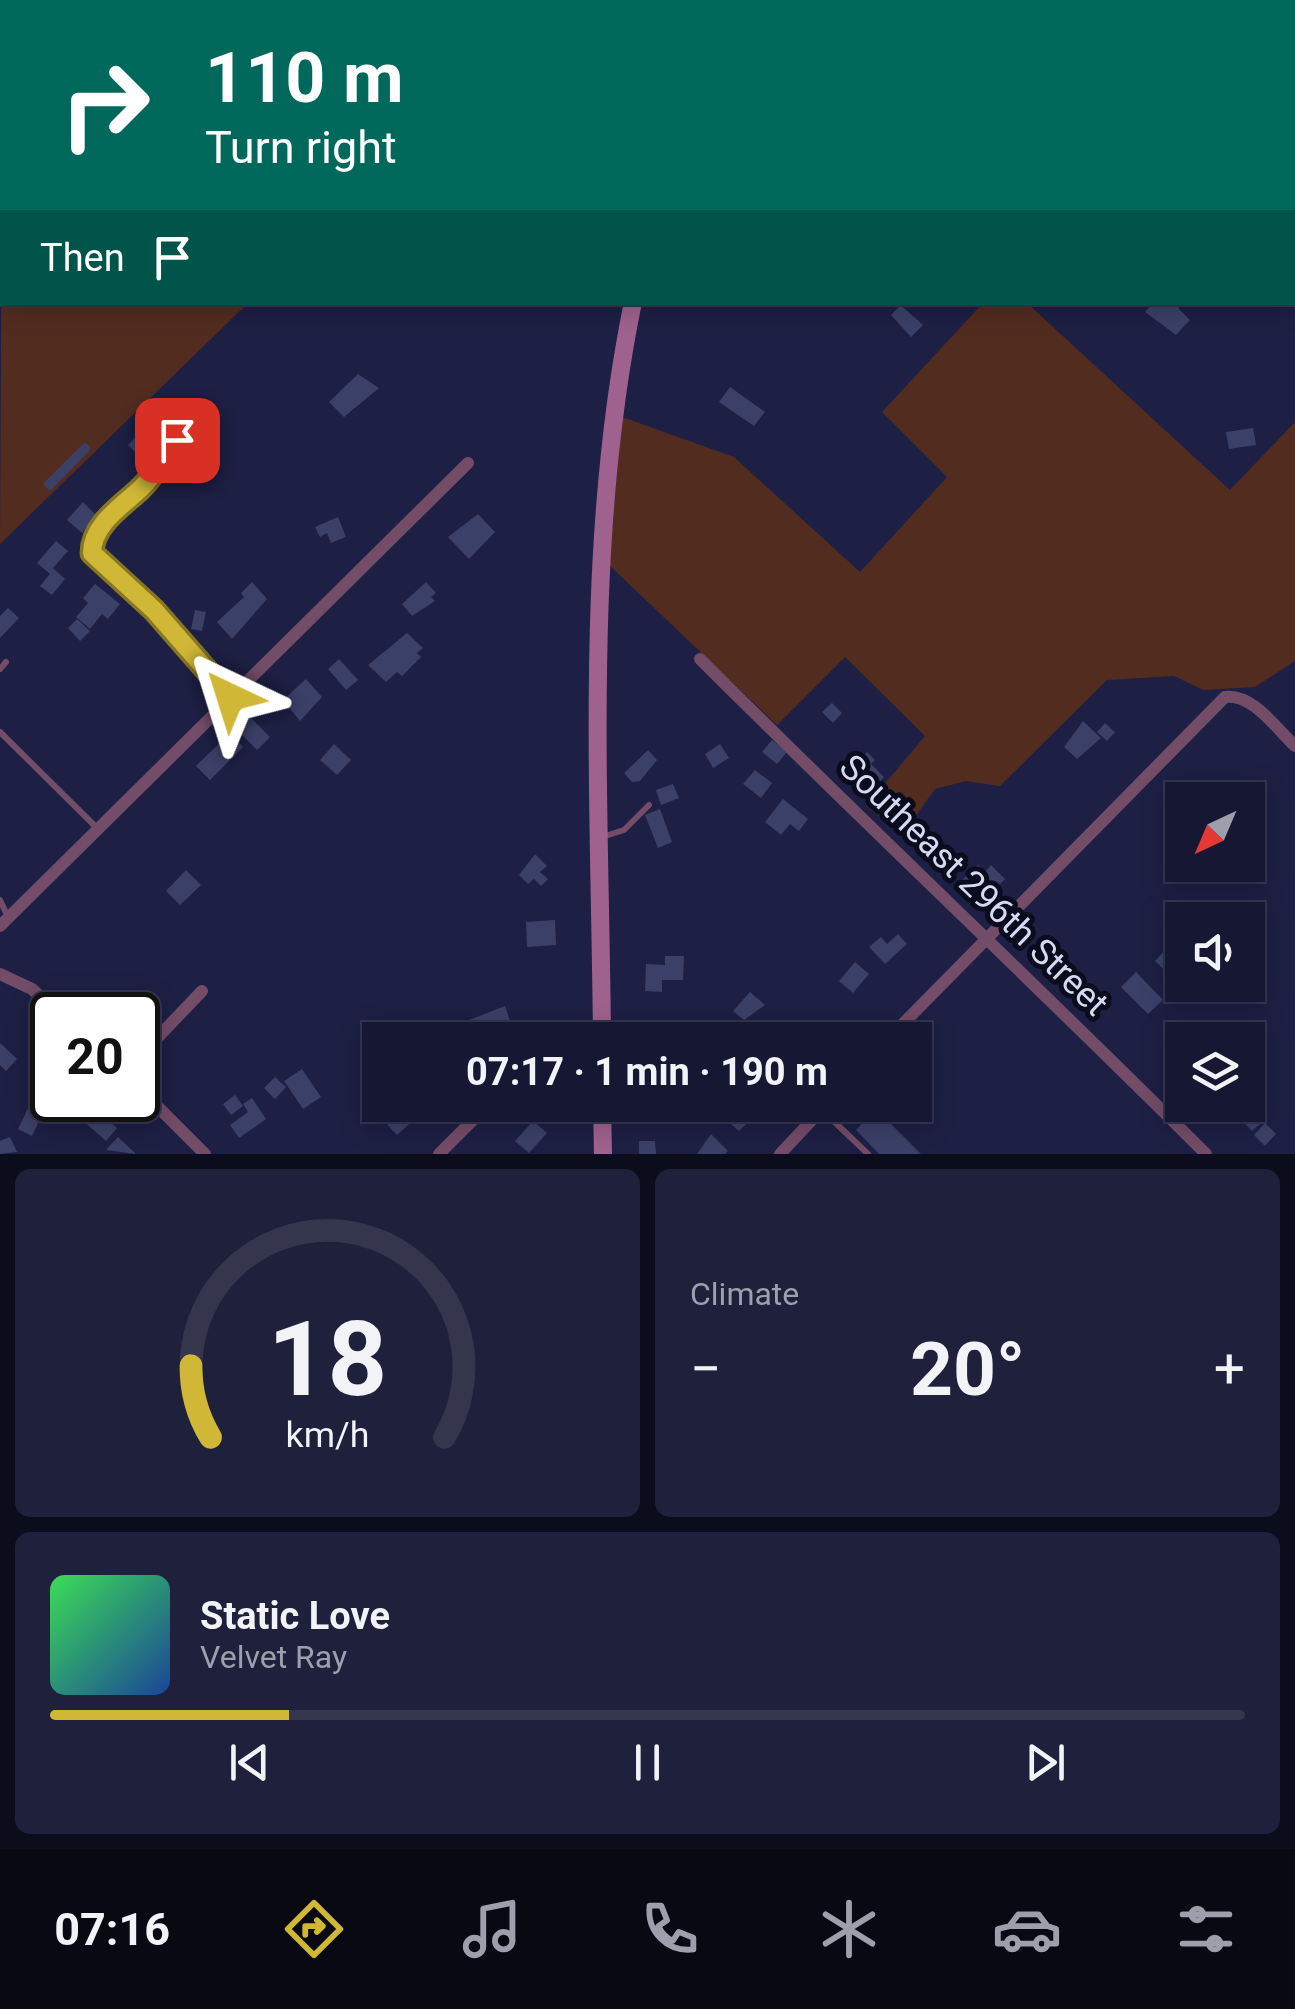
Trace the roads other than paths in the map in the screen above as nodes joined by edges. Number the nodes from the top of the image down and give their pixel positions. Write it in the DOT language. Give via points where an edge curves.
graph roads {
  1 [pos="632,305"];
  2 [pos="196,414"];
  3 [pos="468,463"];
  4 [pos="700,659"];
  5 [pos="230,697"];
  6 [pos="0,732"];
  7 [pos="1295,746"];
  8 [pos="649,805"];
  9 [pos="97,828"];
  10 [pos="601,838"];
  11 [pos="0,900"];
  12 [pos="4,921"];
  13 [pos="988,937"];
  14 [pos="0,974"];
  15 [pos="202,991"];
  16 [pos="35,992"];
  17 [pos="602,1022"];
  18 [pos="905,1022"];
  19 [pos="160,1035"];
  20 [pos="160,1109"];
  21 [pos="471,1122"];
  22 [pos="602,1122"];
  23 [pos="814,1122"];
  24 [pos="838,1122"];
  25 [pos="796,1148"];
  26 [pos="205,1154"];
  27 [pos="440,1154"];
  28 [pos="603,1154"];
  29 [pos="780,1154"];
  30 [pos="868,1154"];
  31 [pos="1206,1154"];
  1 -- 10 [label="street" via="614,395 599,562"];
  2 -- 5 [label="lane" via="139,490 105,522 92,553 154,610"];
  3 -- 5 [label="street"];
  4 -- 13 [label="street, Southeast 296th Street" via="928,887"];
  5 -- 9 [label="street"];
  6 -- 9 [label="lane"];
  7 -- 13 [label="street" via="1250,703 1225,697"];
  8 -- 10 [label="lane" via="624,830"];
  9 -- 12 [label="street"];
  10 -- 17 [label="street"];
  11 -- 12 [label="lane"];
  13 -- 18 [label="street"];
  13 -- 31 [label="street, Southeast 296th Street"];
  14 -- 16 [label="street"];
  15 -- 19 [label="street"];
  20 -- 26 [label="street"];
  21 -- 27 [label="street"];
  22 -- 28 [label="street"];
  23 -- 25 [label="street"];
  24 -- 30 [label="lane"];
  25 -- 29 [label="street"];
}
